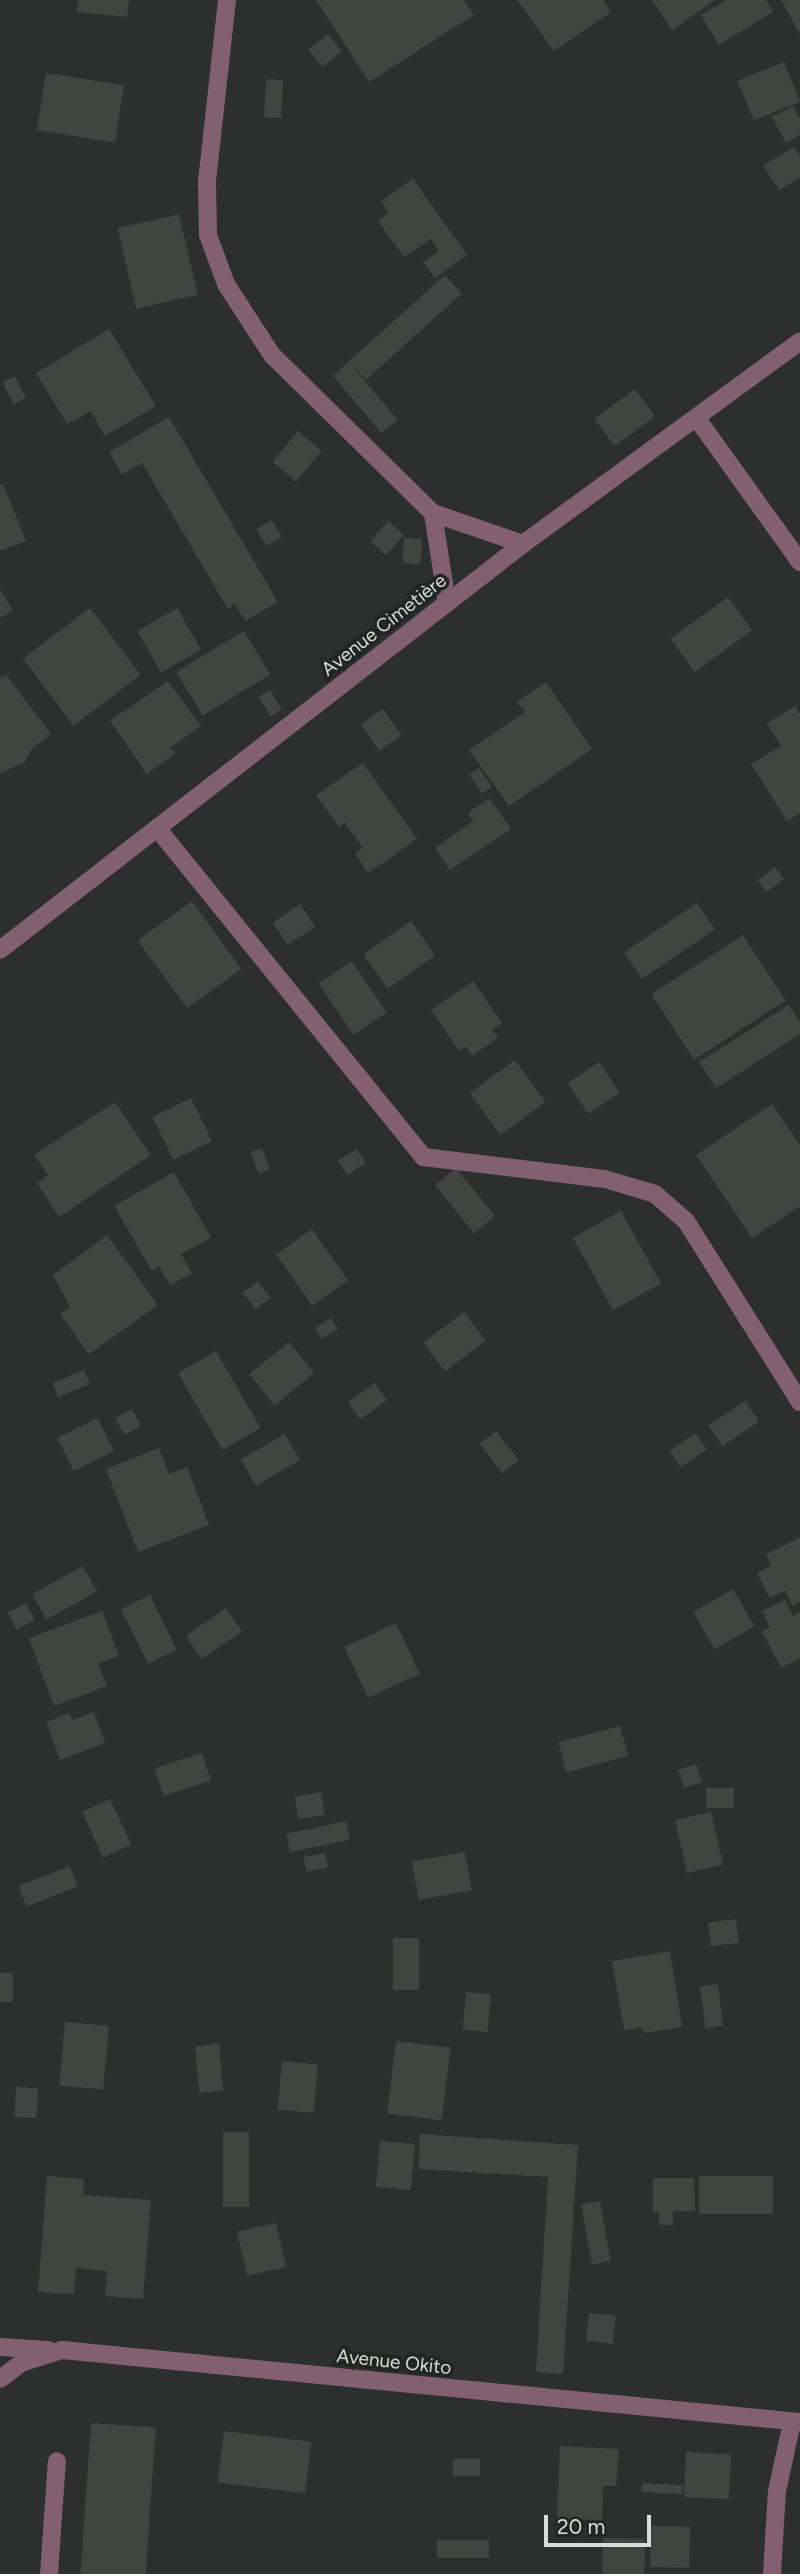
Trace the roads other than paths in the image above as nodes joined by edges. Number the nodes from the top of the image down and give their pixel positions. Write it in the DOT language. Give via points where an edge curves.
graph roads {
  1 [pos="227,0"];
  2 [pos="800,341"];
  3 [pos="698,420"];
  4 [pos="433,513"];
  5 [pos="523,544"];
  6 [pos="800,562"];
  7 [pos="447,603"];
  8 [pos="158,828"];
  9 [pos="0,950"];
  10 [pos="800,1402"];
  11 [pos="0,2347"];
  12 [pos="62,2350"];
  13 [pos="0,2379"];
  14 [pos="796,2422"];
  15 [pos="57,2461"];
  16 [pos="49,2574"];
  17 [pos="772,2574"];
  1 -- 4 [label="street" via="207,182 208,235 226,284 272,355"];
  2 -- 3 [label="street, Avenue Cimetière"];
  3 -- 5 [label="street, Avenue Cimetière"];
  3 -- 6 [label="street"];
  4 -- 5 [label="street"];
  4 -- 7 [label="street"];
  5 -- 7 [label="street, Avenue Cimetière"];
  7 -- 8 [label="street, Avenue Cimetière"];
  8 -- 9 [label="street, Avenue Cimetière"];
  8 -- 10 [label="street" via="423,1157 605,1179 655,1194 686,1221"];
  11 -- 12 [label="street"];
  12 -- 13 [label="street, Avenue Okito" via="21,2363"];
  12 -- 14 [label="street, Avenue Okito"];
  14 -- 17 [label="street" via="777,2491"];
  15 -- 16 [label="street"];
}
